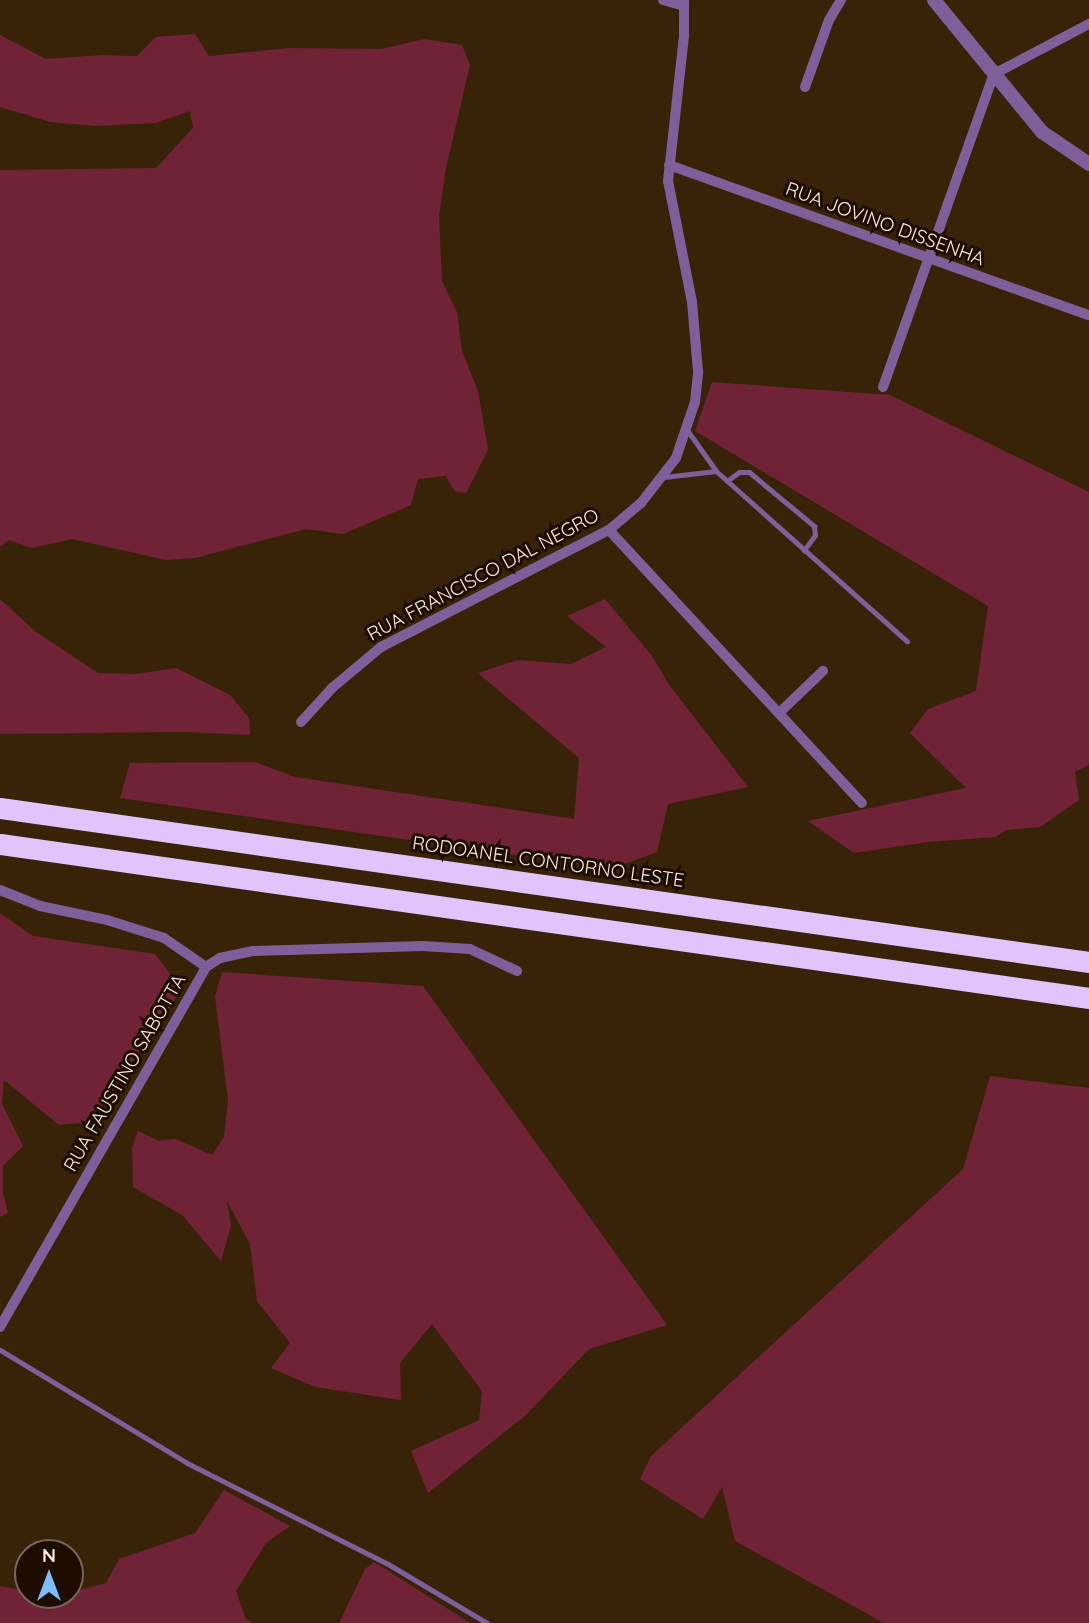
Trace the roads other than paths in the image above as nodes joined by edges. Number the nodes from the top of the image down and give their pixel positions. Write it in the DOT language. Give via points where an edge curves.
graph roads {
  1 [pos="663,0"];
  2 [pos="841,0"];
  3 [pos="934,0"];
  4 [pos="684,3"];
  5 [pos="1089,24"];
  6 [pos="994,74"];
  7 [pos="805,87"];
  8 [pos="1089,163"];
  9 [pos="669,165"];
  10 [pos="929,258"];
  11 [pos="1089,315"];
  12 [pos="883,387"];
  13 [pos="687,430"];
  14 [pos="716,471"];
  15 [pos="661,477"];
  16 [pos="727,481"];
  17 [pos="609,530"];
  18 [pos="804,550"];
  19 [pos="906,641"];
  20 [pos="822,671"];
  21 [pos="779,713"];
  22 [pos="301,722"];
  23 [pos="862,803"];
  24 [pos="0,808"];
  25 [pos="0,845"];
  26 [pos="0,890"];
  27 [pos="1089,962"];
  28 [pos="206,967"];
  29 [pos="517,971"];
  30 [pos="1089,998"];
  31 [pos="0,1327"];
  32 [pos="0,1350"];
  33 [pos="487,1623"];
  1 -- 4 [label="street"];
  2 -- 7 [label="street"];
  3 -- 6 [label="street"];
  4 -- 9 [label="street, RUA FRANCISCO DAL NEGRO" via="682,63"];
  5 -- 6 [label="street"];
  6 -- 8 [label="street" via="1042,131"];
  6 -- 10 [label="street"];
  9 -- 10 [label="street, RUA JOVINO DISSENHA"];
  9 -- 13 [label="street, RUA FRANCISCO DAL NEGRO" via="670,199 697,338 695,402"];
  10 -- 11 [label="street, RUA JOVINO DISSENHA"];
  10 -- 12 [label="street"];
  13 -- 14 [label="lane"];
  13 -- 15 [label="street, RUA FRANCISCO DAL NEGRO" via="676,458"];
  14 -- 15 [label="lane"];
  14 -- 16 [label="lane"];
  15 -- 17 [label="street, RUA FRANCISCO DAL NEGRO"];
  16 -- 18 [label="lane"];
  16 -- 18 [label="lane" via="739,472 749,472 814,526 815,534"];
  17 -- 21 [label="street"];
  17 -- 22 [label="street, RUA FRANCISCO DAL NEGRO" via="381,647 332,688"];
  18 -- 19 [label="lane"];
  20 -- 21 [label="street"];
  21 -- 23 [label="street"];
  24 -- 27 [label="highway, RODOANEL CONTORNO LESTE"];
  25 -- 30 [label="highway"];
  26 -- 28 [label="street" via="40,906 164,937"];
  28 -- 29 [label="street, RUA FAUSTINO SABOTTA" via="220,958 253,951 423,946 470,949"];
  28 -- 31 [label="street, RUA FAUSTINO SABOTTA"];
  32 -- 33 [label="lane" via="187,1464 388,1564"];
}
